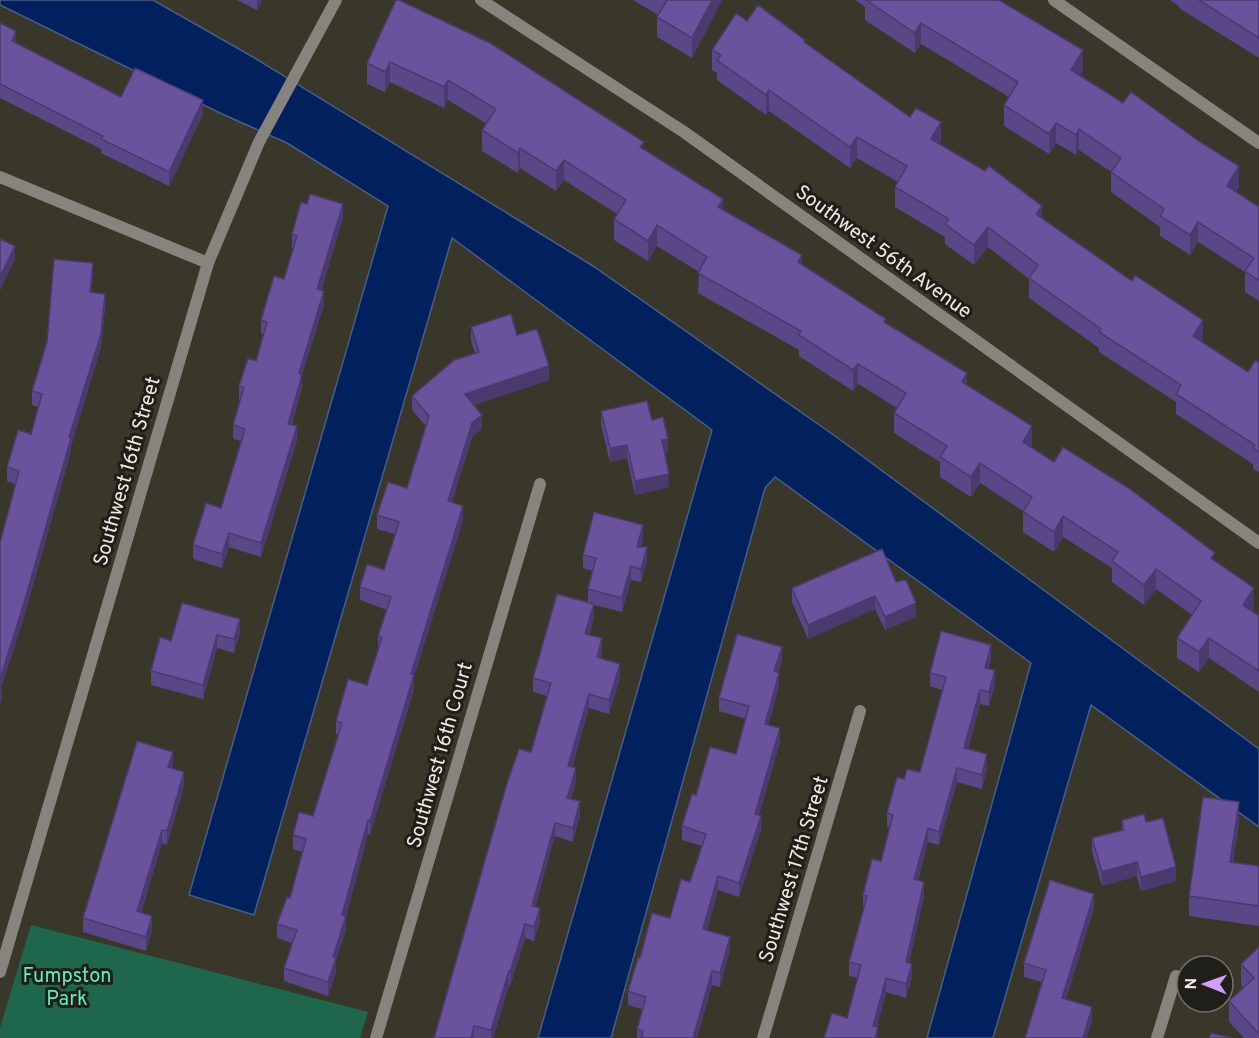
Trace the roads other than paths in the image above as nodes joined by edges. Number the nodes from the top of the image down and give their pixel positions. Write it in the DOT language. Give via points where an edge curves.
graph roads {
  1 [pos="336,0"];
  2 [pos="481,0"];
  3 [pos="1054,0"];
  4 [pos="1259,143"];
  5 [pos="0,177"];
  6 [pos="208,263"];
  7 [pos="540,484"];
  8 [pos="1259,543"];
  9 [pos="860,711"];
  10 [pos="0,972"];
  11 [pos="1175,979"];
  12 [pos="376,1038"];
  13 [pos="763,1038"];
  14 [pos="1157,1038"];
  1 -- 6 [label="street, Southwest 16th Street" via="259,142"];
  2 -- 8 [label="street, Southwest 56th Avenue" via="684,132"];
  3 -- 4 [label="street"];
  5 -- 6 [label="street"];
  6 -- 10 [label="street, Southwest 16th Street"];
  7 -- 12 [label="street, Southwest 16th Court"];
  9 -- 13 [label="street, Southwest 17th Street"];
  11 -- 14 [label="street"];
}
